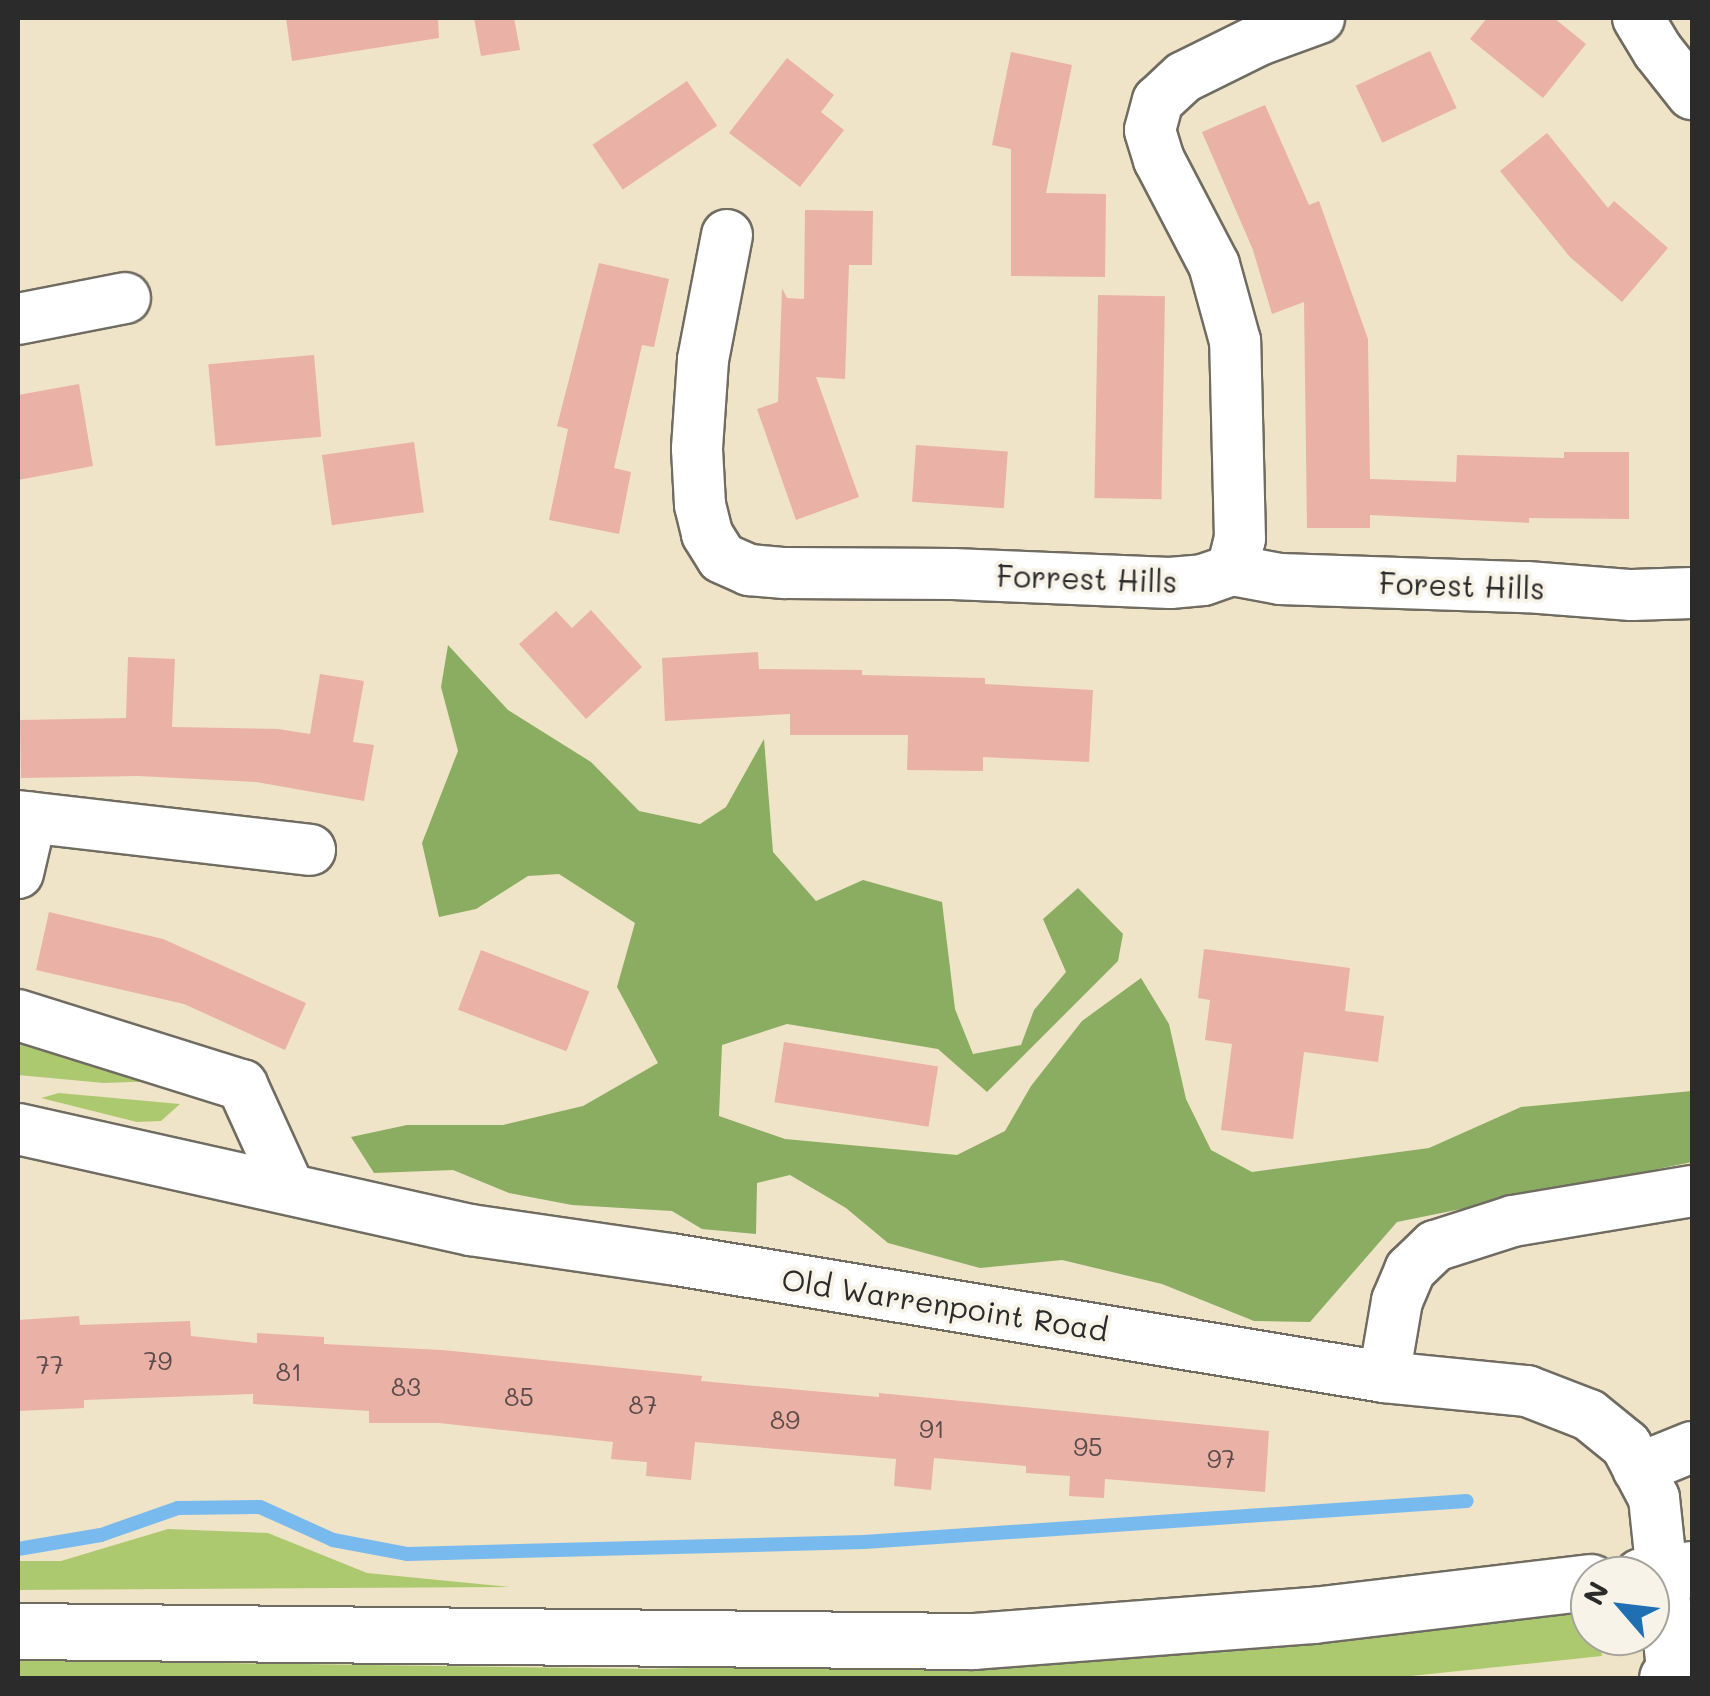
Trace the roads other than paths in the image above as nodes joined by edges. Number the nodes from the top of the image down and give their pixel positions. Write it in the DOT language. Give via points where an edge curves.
graph roads {
  1 [pos="1319,18"];
  2 [pos="1638,18"];
  3 [pos="1692,94"];
  4 [pos="727,234"];
  5 [pos="125,298"];
  6 [pos="18,319"];
  7 [pos="1232,570"];
  8 [pos="1692,594"];
  9 [pos="24,816"];
  10 [pos="310,850"];
  11 [pos="18,873"];
  12 [pos="18,1015"];
  13 [pos="18,1129"];
  14 [pos="289,1188"];
  15 [pos="1692,1191"];
  16 [pos="1384,1377"];
  17 [pos="1692,1448"];
  18 [pos="1638,1469"];
  19 [pos="1663,1556"];
  20 [pos="1570,1584"];
  21 [pos="18,1632"];
  22 [pos="1692,1675"];
  23 [pos="1670,1678"];
  1 -- 7 [label="street" via="1184,78 1158,101 1150,130 1214,264 1235,341 1240,539"];
  2 -- 3 [label="street"];
  4 -- 7 [label="street, Forrest Hills" via="702,360 697,449 700,505 722,558 785,574 1170,584"];
  5 -- 6 [label="street"];
  7 -- 8 [label="street, Forest Hills" via="1280,579"];
  9 -- 10 [label="street"];
  9 -- 11 [label="street"];
  12 -- 14 [label="street" via="242,1085"];
  13 -- 14 [label="street, Old Warrenpoint Road"];
  14 -- 16 [label="street, Old Warrenpoint Road" via="471,1230"];
  15 -- 16 [label="street" via="1514,1221 1435,1246 1410,1270 1397,1301"];
  16 -- 18 [label="street, Old Warrenpoint Road" via="1528,1391 1589,1415 1626,1444"];
  17 -- 18 [label="street"];
  18 -- 19 [label="street, Old Warrenpoint Road" via="1654,1498"];
  20 -- 21 [label="highway" via="1313,1616 972,1641"];
  22 -- 23 [label="highway"];
}
